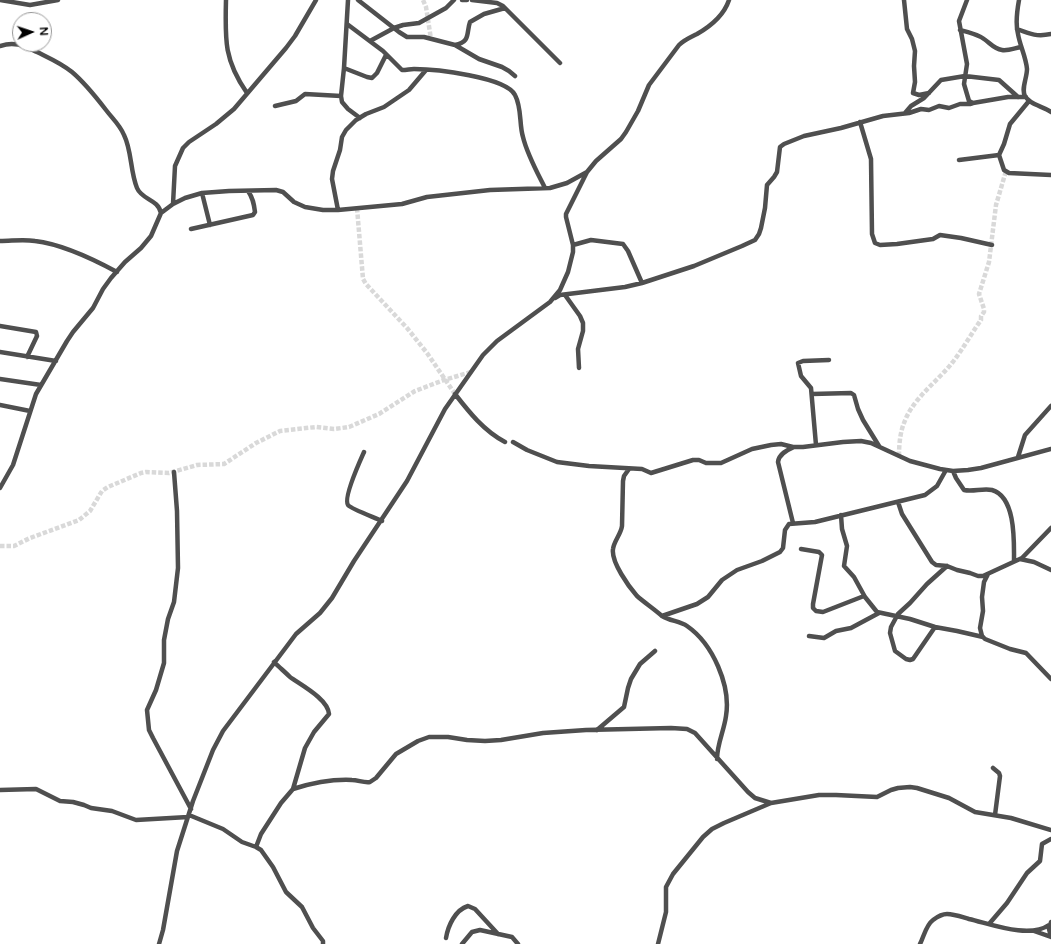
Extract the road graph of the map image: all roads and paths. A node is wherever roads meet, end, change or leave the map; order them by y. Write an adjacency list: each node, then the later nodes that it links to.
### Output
1 (0, 0): 2 (street)
2 (58, 0)
3 (226, 0): 31 (street)
4 (316, 0): 31 (street)
5 (348, 0): 16 (street)
6 (358, 0): 17 (street)
7 (454, 0): 17 (street)
8 (462, 0): 9 (street)
9 (467, 0)
10 (472, 0): 15 (street)
11 (729, 0): 44 (street)
12 (904, 0): 32 (street)
13 (967, 0): 19 (street)
14 (1019, 0): 18 (street)
15 (506, 8): 22 (street); 26 (street)
16 (347, 24): 21 (street); 27 (street)
17 (394, 28): 21 (street); 22 (street)
18 (1017, 29): 20 (street); 24 (street)
19 (960, 30): 24 (street); 30 (street)
20 (1051, 34)
21 (370, 41): 25 (street)
22 (455, 45): 29 (street)
23 (0, 46): 51 (street)
24 (1021, 47): 35 (street)
25 (386, 55): 27 (street); 28 (street)
26 (560, 64)
27 (344, 68): 33 (street)
28 (426, 70): 40 (street); 46 (street)
29 (515, 76)
30 (965, 76): 32 (street); 34 (street); 36 (street)
31 (247, 93): 49 (street)
32 (929, 93): 39 (street)
33 (341, 96): 37 (street); 40 (street)
34 (1018, 97): 35 (street); 36 (street)
35 (1027, 99): 38 (street); 42 (street)
36 (973, 102): 39 (street)
37 (274, 106)
38 (1050, 110)
39 (905, 113): 41 (street)
40 (360, 118): 50 (street)
41 (860, 122): 56 (street); 58 (street)
42 (999, 156): 43 (street); 45 (street)
43 (960, 160)
44 (587, 172): 46 (street); 55 (street)
45 (1051, 175)
46 (544, 188): 50 (street)
47 (248, 191): 48 (street); 50 (street); 52 (street)
48 (202, 194): 49 (street); 52 (street)
49 (173, 204): 51 (street)
50 (338, 210)
51 (162, 212): 57 (street)
52 (210, 225): 53 (street)
53 (190, 229)
54 (0, 241): 57 (street)
55 (573, 245): 58 (street); 60 (street)
56 (992, 245)
57 (117, 272): 65 (street)
58 (642, 283): 59 (street)
59 (565, 295): 60 (street); 66 (street)
60 (553, 299): 69 (street)
61 (0, 326): 63 (street)
62 (0, 352): 63 (street)
63 (27, 357): 65 (street)
64 (828, 360): 70 (street)
65 (56, 361): 68 (street)
66 (579, 368)
67 (0, 379): 68 (street)
68 (42, 385): 73 (street)
69 (455, 394): 74 (street); 89 (street)
70 (812, 394): 76 (street); 78 (street)
71 (0, 405): 73 (street)
72 (1051, 406): 81 (street)
73 (30, 411): 86 (street)
74 (505, 442)
75 (513, 442): 82 (street)
76 (816, 445): 77 (street); 78 (street)
77 (794, 447): 82 (street); 90 (street)
78 (880, 448): 83 (street)
79 (1051, 449): 81 (street)
80 (364, 452): 89 (street)
81 (1018, 457): 84 (street)
82 (629, 469): 100 (street)
83 (946, 470): 84 (street); 87 (street)
84 (952, 471): 94 (street)
85 (174, 472): 114 (street)
86 (0, 488)
87 (898, 502): 88 (street); 95 (street)
88 (841, 515): 90 (street); 98 (street)
89 (382, 521): 106 (street)
90 (793, 523): 100 (street)
91 (1051, 528): 93 (street)
92 (801, 549): 98 (street)
93 (1020, 559): 94 (street); 96 (street)
94 (1014, 561): 97 (street)
95 (947, 566): 97 (street); 101 (street)
96 (1051, 570)
97 (988, 574): 104 (street)
98 (864, 596): 99 (street)
99 (879, 613): 101 (street); 103 (street)
100 (662, 616): 109 (street)
101 (896, 616): 102 (street); 102 (street)
102 (935, 627): 104 (street)
103 (809, 636)
104 (983, 637): 107 (street)
105 (655, 650): 108 (street)
106 (274, 662): 111 (street); 114 (street)
107 (1051, 679)
108 (598, 730): 109 (street); 111 (street)
109 (717, 759): 113 (street)
110 (993, 768): 115 (street)
111 (293, 789): 119 (street)
112 (0, 790): 116 (street)
113 (771, 803): 115 (street); 130 (street)
114 (191, 809): 116 (street)
115 (995, 815): 117 (street)
116 (188, 816): 119 (street); 126 (street)
117 (1051, 830)
118 (1051, 839): 120 (street)
119 (256, 847): 127 (street)
120 (989, 924): 122 (street); 131 (street)
121 (1050, 924): 122 (street); 124 (street)
122 (1033, 931): 124 (street)
123 (498, 934): 125 (street); 128 (street); 129 (street)
124 (1051, 937)
125 (446, 938)
126 (159, 944)
127 (324, 944)
128 (462, 944)
129 (518, 944)
130 (658, 944)
131 (920, 944)

